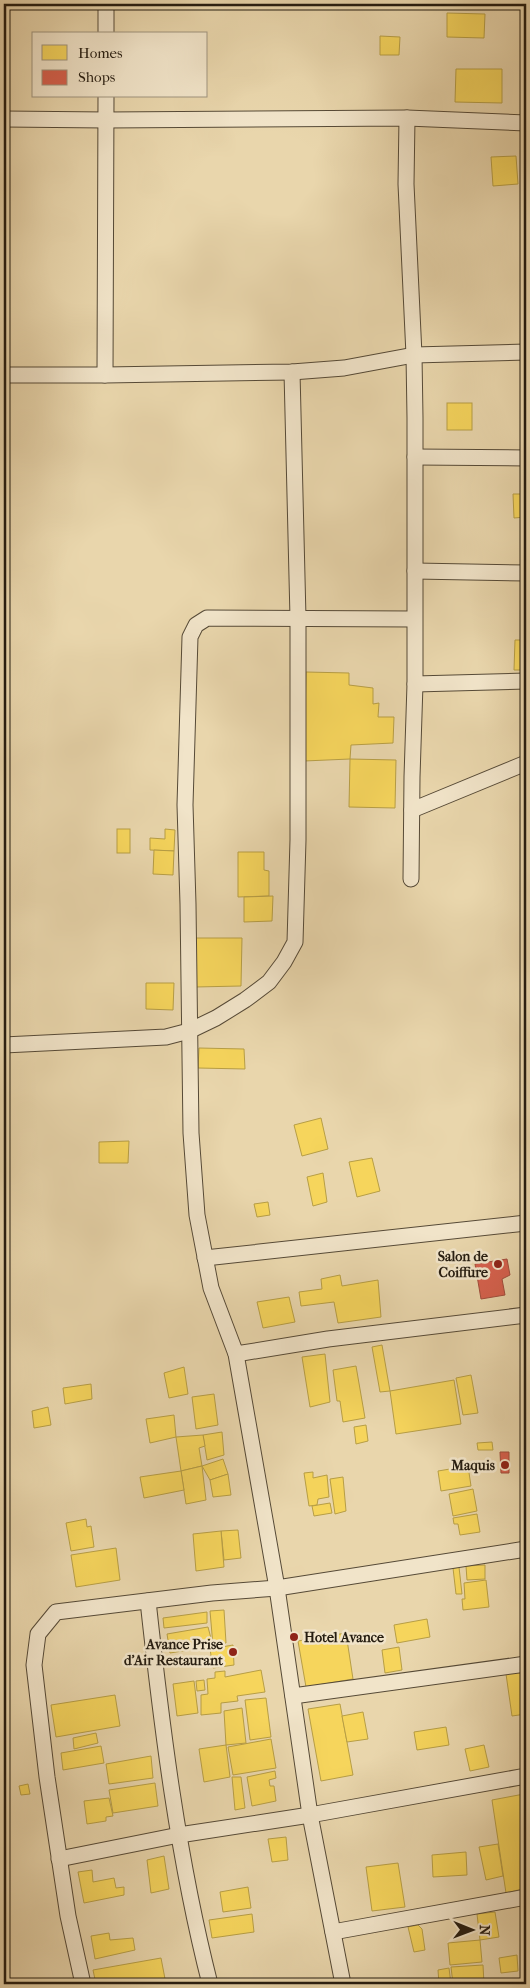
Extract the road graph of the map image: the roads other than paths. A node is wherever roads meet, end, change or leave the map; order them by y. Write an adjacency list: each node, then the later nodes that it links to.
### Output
1 (106, 4): 2 (street)
2 (106, 32)
3 (106, 98): 6 (street)
4 (407, 118): 6 (street); 7 (street); 9 (street)
5 (4, 119): 6 (street)
6 (106, 120): 12 (street)
7 (526, 123)
8 (526, 352): 9 (street)
9 (414, 355): 10 (street); 13 (street)
10 (292, 372): 12 (street); 17 (street)
11 (4, 375): 12 (street)
12 (105, 375)
13 (415, 457): 14 (street); 15 (street)
14 (526, 458)
15 (415, 571): 16 (street); 18 (street)
16 (526, 573)
17 (298, 618): 18 (street); 24 (street); 24 (street)
18 (414, 619): 20 (street)
19 (526, 681): 20 (street)
20 (415, 684): 22 (street)
21 (526, 763): 22 (street)
22 (412, 810): 23 (street)
23 (411, 879)
24 (189, 1031): 25 (street); 27 (street)
25 (4, 1045)
26 (526, 1223): 27 (street)
27 (205, 1258): 29 (street)
28 (526, 1315): 29 (street)
29 (236, 1354): 31 (street)
30 (526, 1549): 31 (street)
31 (277, 1588): 32 (street); 34 (street)
32 (148, 1601): 37 (street); 38 (street)
33 (526, 1664): 34 (street)
34 (293, 1696): 36 (street)
35 (526, 1776): 36 (street)
36 (310, 1815): 37 (street); 40 (street)
37 (179, 1835): 38 (street); 42 (street)
38 (59, 1858): 41 (street)
39 (526, 1897): 40 (street)
40 (333, 1932): 43 (street)
41 (83, 1984)
42 (210, 1984)
43 (343, 1984)

